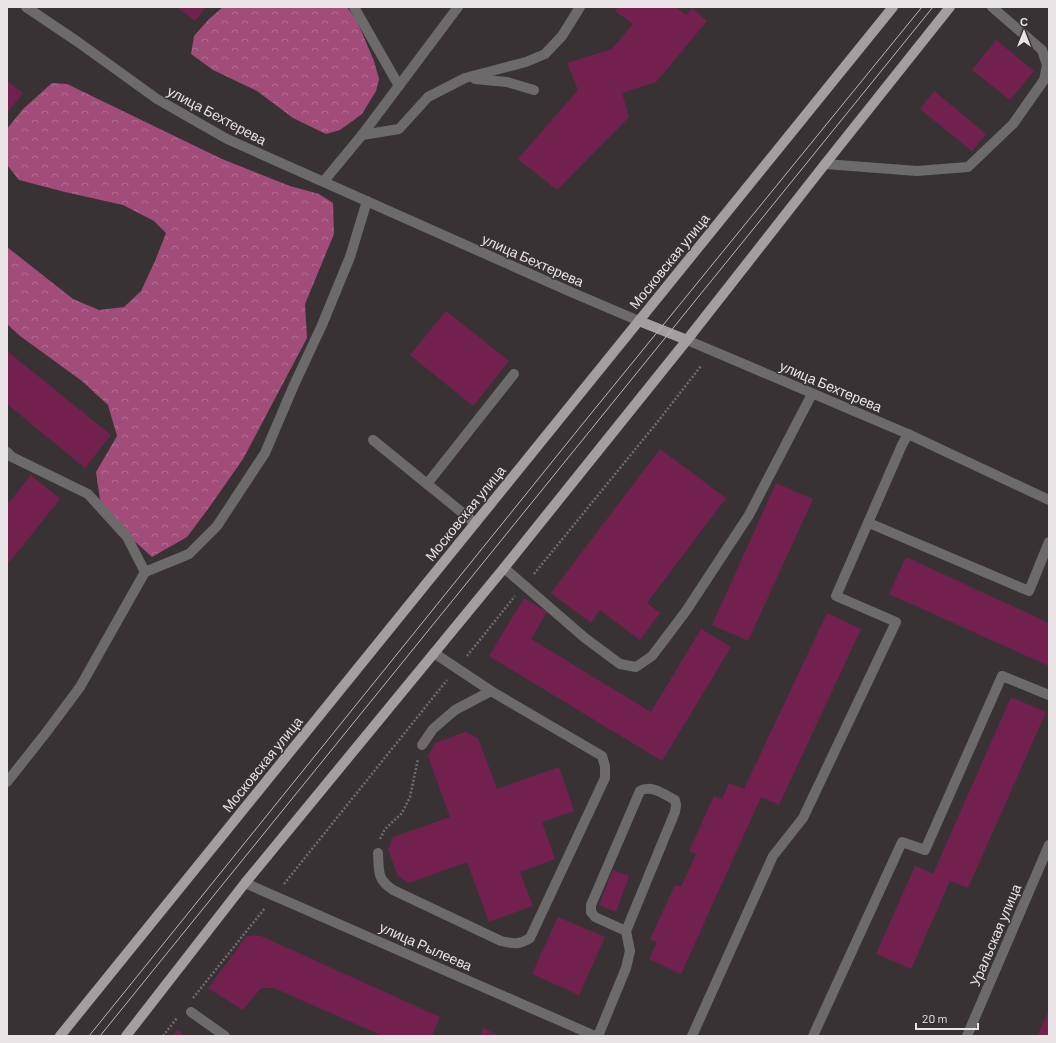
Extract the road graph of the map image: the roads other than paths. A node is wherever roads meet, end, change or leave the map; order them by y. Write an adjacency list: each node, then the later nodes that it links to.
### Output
1 (26, 7): 13 (street, улица Бехтерева)
2 (354, 7): 9 (street)
3 (458, 7): 9 (street)
4 (580, 7): 8 (street)
5 (893, 7): 15 (main road, Московская улица)
6 (950, 7): 12 (main road)
7 (992, 7): 12 (street)
8 (465, 78): 10 (street); 11 (street)
9 (399, 86): 11 (street)
10 (534, 90)
11 (362, 135): 13 (street)
12 (825, 164): 16 (main road)
13 (324, 181): 14 (street, улица Бехтерева)
14 (367, 201): 15 (street, улица Бехтерева); 28 (street)
15 (639, 321): 16 (main road, улица Бехтерева); 24 (main road, Московская улица)
16 (687, 340): 18 (street, улица Бехтерева); 27 (main road)
17 (514, 374): 22 (street)
18 (812, 394): 19 (street, улица Бехтерева); 27 (street)
19 (908, 434): 23 (street, улица Бехтерева); 25 (street)
20 (373, 440): 22 (street)
21 (9, 457): 28 (street)
22 (427, 484): 24 (street)
23 (1049, 500)
24 (475, 523): 39 (main road, Московская улица)
25 (869, 523): 26 (street); 43 (street)
26 (1049, 542)
27 (504, 568): 29 (main road)
28 (145, 572): 33 (street)
29 (434, 653): 30 (street); 36 (main road)
30 (491, 691): 32 (street); 35 (street)
31 (1049, 695): 44 (street)
32 (422, 746)
33 (7, 782)
34 (1049, 845): 45 (street, Уральская улица)
35 (378, 854)
36 (245, 883): 40 (main road); 42 (street, улица Рылеева)
37 (626, 931): 37 (street); 42 (street)
38 (191, 1012): 41 (street)
39 (60, 1036)
40 (126, 1036)
41 (225, 1036)
42 (596, 1036)
43 (692, 1036)
44 (813, 1036)
45 (967, 1036)

